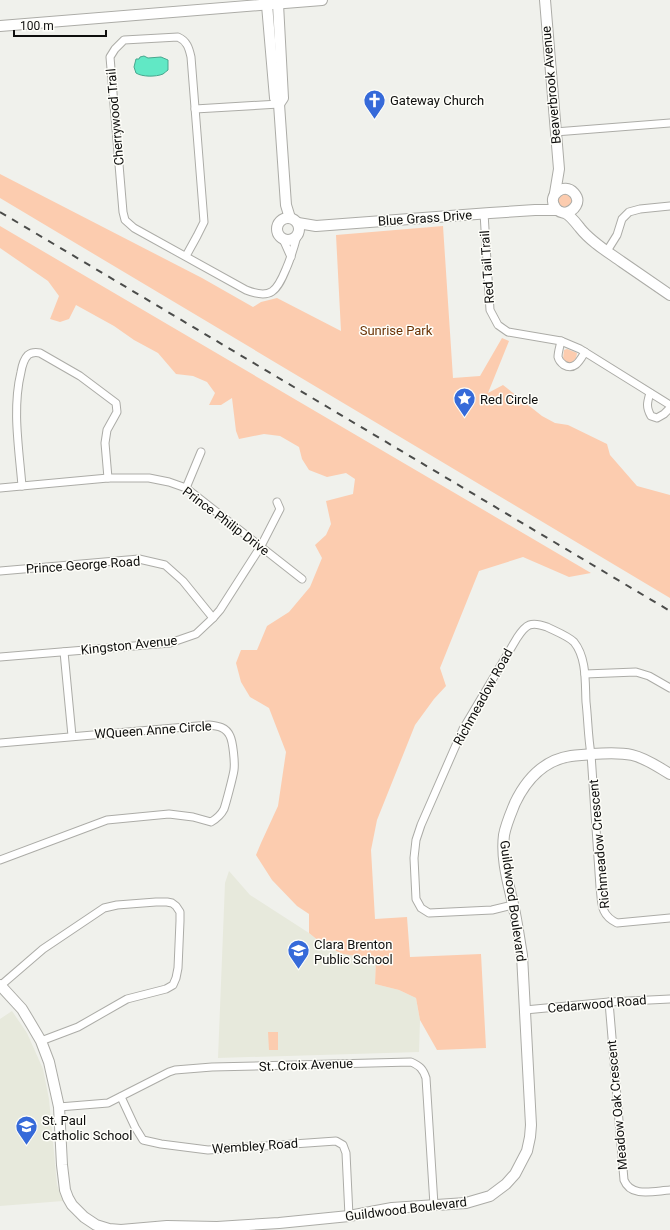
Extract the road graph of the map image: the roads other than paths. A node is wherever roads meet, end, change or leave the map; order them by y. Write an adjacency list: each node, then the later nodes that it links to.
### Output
1 (322, 0): 3 (street)
2 (545, 0): 9 (street, Beaverbrook Avenue)
3 (278, 4): 4 (street); 6 (street, Cherrywood Trail)
4 (267, 5): 5 (street); 6 (street, Cherrywood Trail)
5 (0, 26)
6 (279, 104): 7 (street); 19 (street, Cherrywood Trail)
7 (195, 109): 22 (street, Cherrywood Trail); 22 (street, Cherrywood Trail)
8 (670, 123): 9 (street)
9 (555, 132): 10 (street, Beaverbrook Avenue)
10 (559, 169): 11 (street, Beaverbrook Avenue); 12 (street, Beaverbrook Avenue)
11 (568, 189): 12 (street); 14 (street)
12 (554, 196): 15 (street); 16 (street)
13 (670, 206): 21 (street)
14 (575, 208): 16 (street); 18 (street)
15 (535, 210): 16 (street, Blue Grass Drive); 17 (street, Blue Grass Drive)
16 (561, 212): 18 (street)
17 (484, 213): 19 (street, Blue Grass Drive); 25 (street, Red Tail Trail)
18 (576, 224): 21 (street)
19 (293, 226): 20 (street); 20 (street); 23 (street, Cherrywood Trail)
20 (283, 239): 23 (street)
21 (606, 252): 24 (street)
22 (186, 256): 23 (street, Cherrywood Trail)
23 (291, 257)
24 (670, 295)
25 (561, 341): 26 (street, Red Tail Trail); 26 (street)
26 (585, 352): 27 (street, Red Tail Trail)
27 (650, 393): 28 (street, Red Tail Trail); 28 (street, Red Tail Trail)
28 (670, 407)
29 (201, 452): 33 (street)
30 (108, 478): 31 (street, Prince Philip Drive); 31 (street); 33 (street, Prince Philip Drive)
31 (22, 486): 32 (street, Prince Philip Drive)
32 (0, 488)
33 (186, 488): 35 (street, Prince Philip Drive)
34 (277, 502): 35 (street, Kingston Avenue)
35 (261, 546): 37 (street, Prince Philip Drive); 38 (street, Kingston Avenue)
36 (0, 571): 38 (street, Prince George Road)
37 (302, 579)
38 (213, 618): 39 (street, Kingston Avenue)
39 (64, 652): 40 (street, Kingston Avenue); 43 (street)
40 (0, 657)
41 (585, 674): 42 (street); 45 (street, Richmeadow Road); 48 (street, Richmeadow Road)
42 (670, 688)
43 (72, 736): 44 (street, WQueen Anne Circle); 47 (street, WQueen Anne Circle)
44 (0, 742)
45 (591, 754): 46 (street, Guildwood Boulevard); 48 (street, Guildwood Boulevard); 49 (street, Richmeadow Crescent)
46 (670, 774)
47 (0, 860)
48 (513, 905): 53 (street, Guildwood Boulevard)
49 (670, 918)
50 (0, 985): 54 (street, Guildwood Boulevard); 54 (street)
51 (670, 999): 52 (street, Cedarwood Road)
52 (609, 1002): 53 (street, Cedarwood Road); 57 (street, Meadow Oak Crescent)
53 (524, 1010): 58 (street, Guildwood Boulevard)
54 (41, 1041): 56 (street, Guildwood Boulevard)
55 (121, 1097): 56 (street, St. Croix Avenue); 58 (street, St. Croix Avenue); 59 (street, Wembley Road)
56 (59, 1107): 60 (street, Guildwood Boulevard)
57 (670, 1190)
58 (434, 1205): 59 (street, Guildwood Boulevard)
59 (349, 1216): 61 (street, Guildwood Boulevard)
60 (268, 1227): 61 (street, Guildwood Boulevard)
61 (279, 1227)

